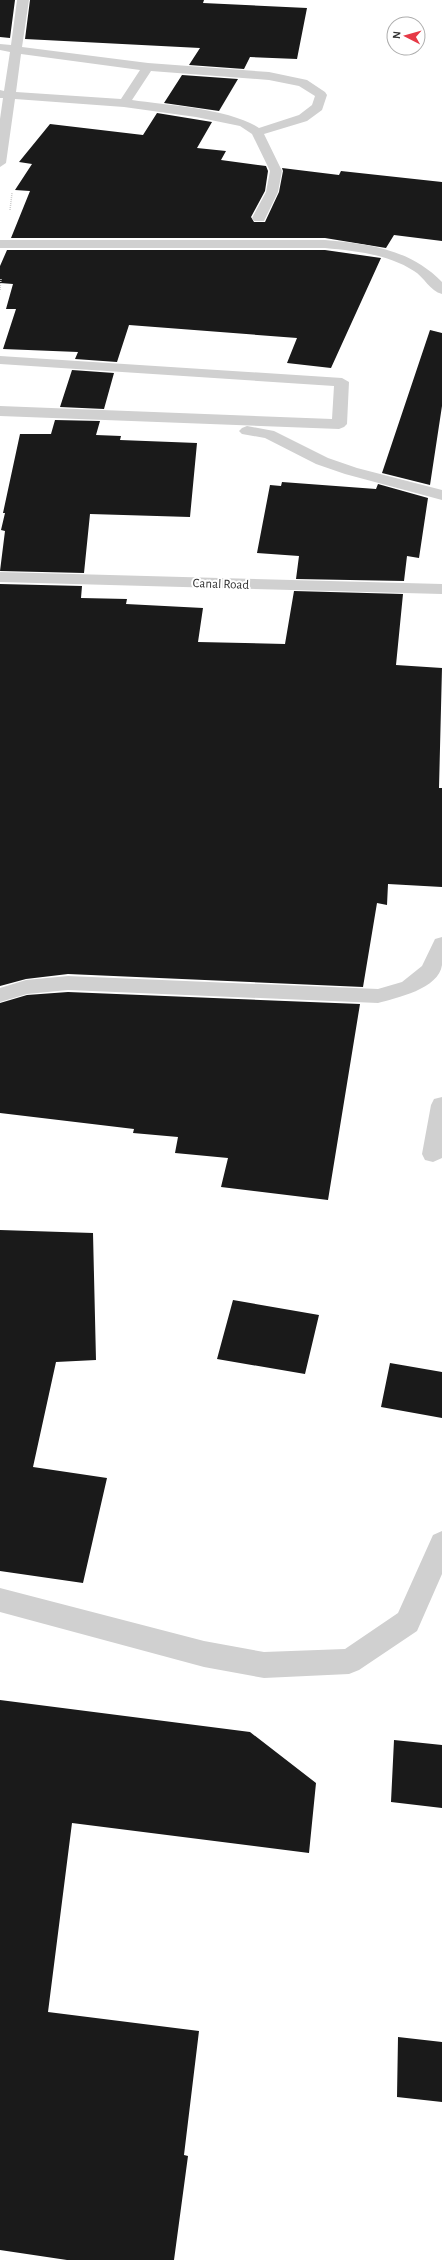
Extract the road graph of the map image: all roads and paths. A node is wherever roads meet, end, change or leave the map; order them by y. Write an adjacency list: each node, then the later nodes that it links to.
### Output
1 (24, 0): 3 (street)
2 (0, 47): 3 (street)
3 (17, 50): 4 (street); 5 (street)
4 (148, 67): 6 (street); 7 (street)
5 (5, 95): 6 (street); 8 (street)
6 (124, 103): 7 (street)
7 (257, 132): 9 (street)
8 (0, 163)
9 (259, 218)
10 (0, 244): 11 (street)
11 (442, 290)
12 (0, 360): 13 (street)
13 (0, 411)
14 (0, 420): 15 (street)
15 (442, 494)
16 (0, 577): 17 (street, Canal Road)
17 (442, 589)
18 (442, 944): 19 (street)
19 (436, 976): 20 (street)
20 (0, 995)
21 (442, 1105): 22 (street)
22 (433, 1154)
23 (442, 1544): 24 (street)
24 (0, 1600)

